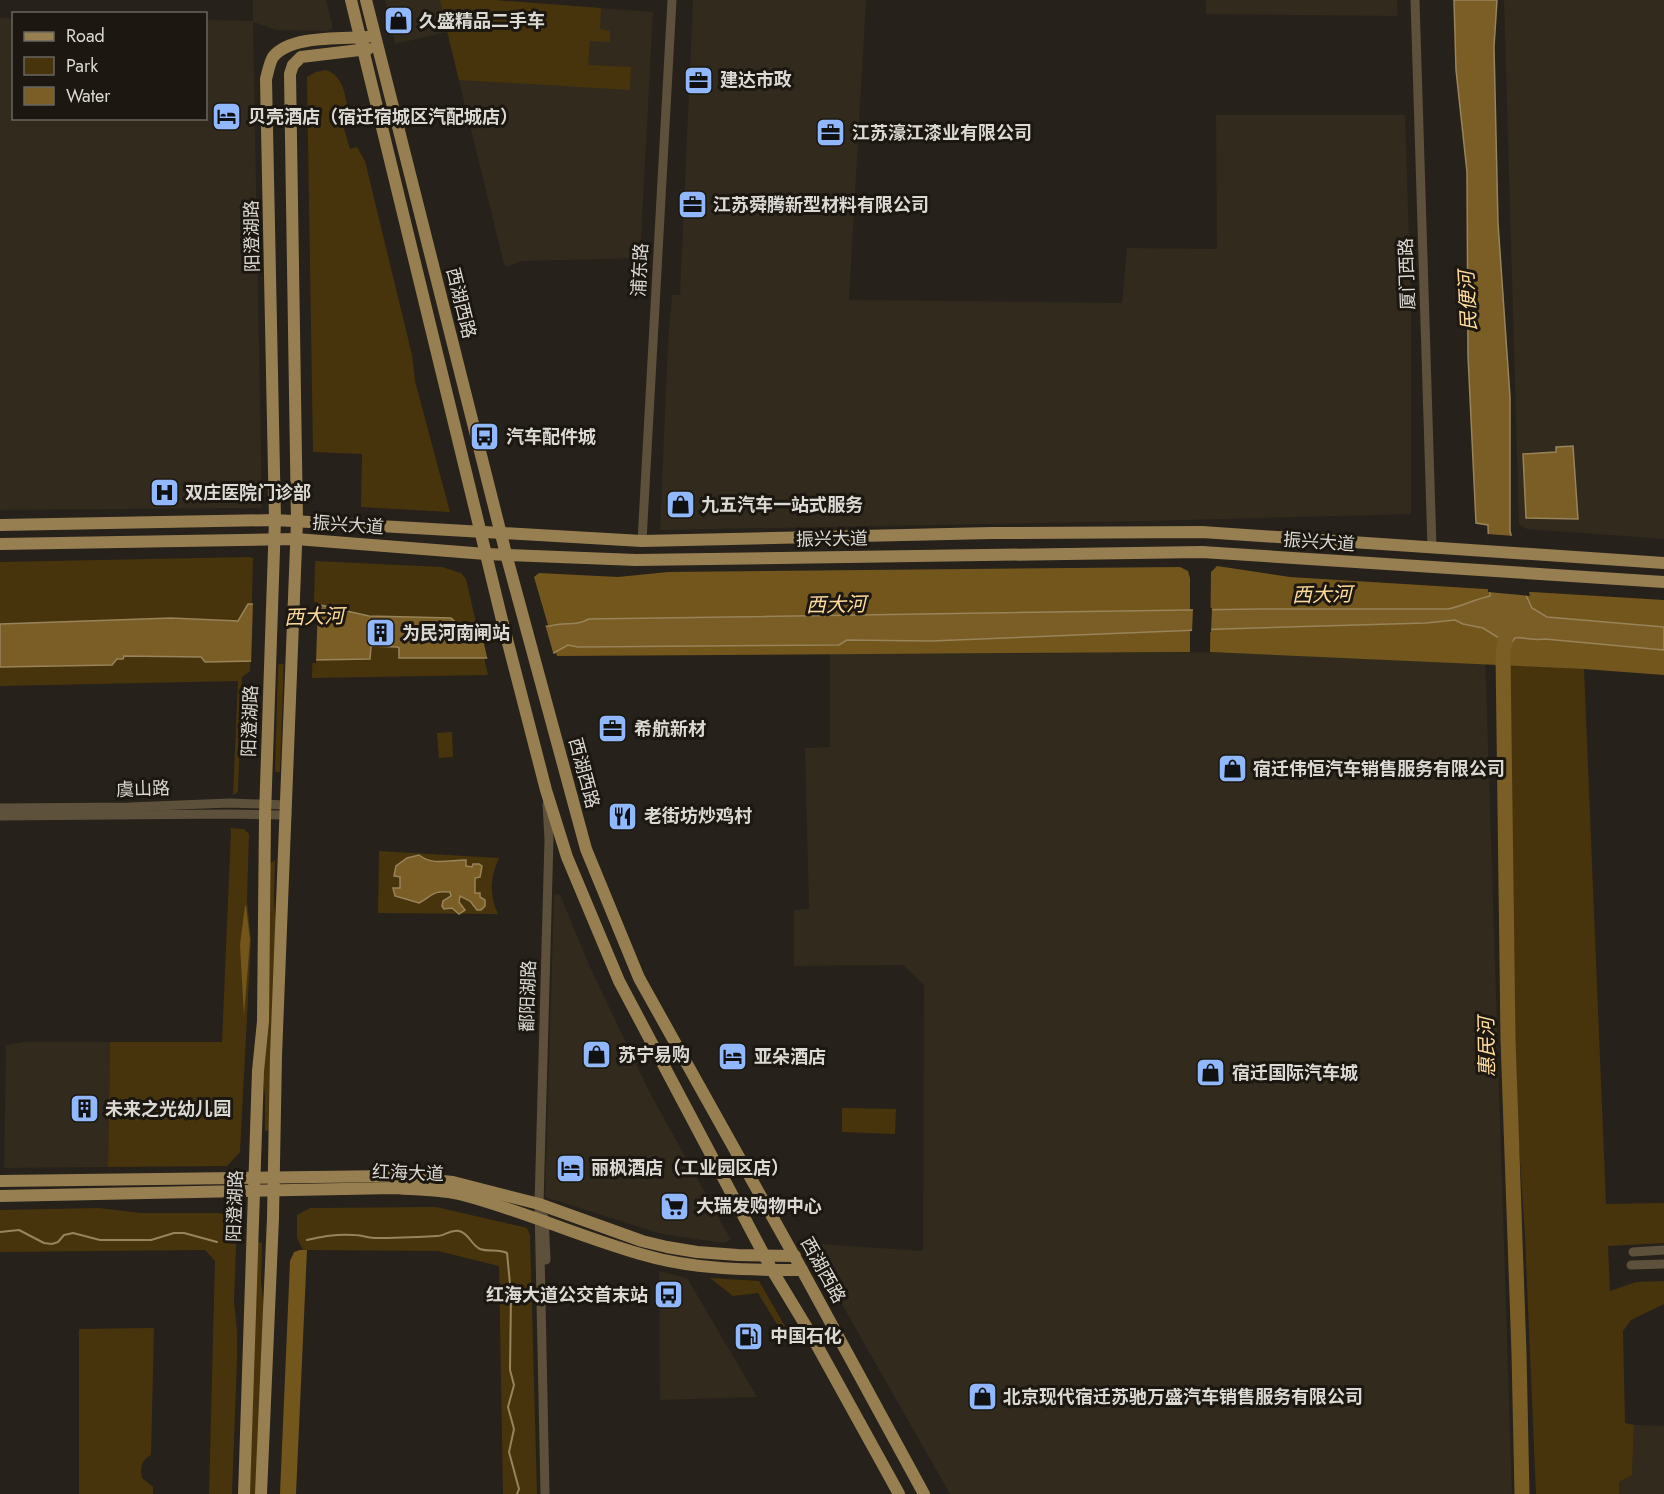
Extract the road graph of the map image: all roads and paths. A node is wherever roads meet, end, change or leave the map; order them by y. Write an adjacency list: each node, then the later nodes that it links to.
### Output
1 (351, 0): 6 (main road, 西湖西路)
2 (366, 0): 5 (main road, 西湖西路)
3 (672, 0): 14 (street, 浦东路)
4 (1415, 0): 16 (street, 厦门西路)
5 (377, 42): 6 (main road, 阳澄湖路); 11 (main road, 西湖西路)
6 (361, 44): 7 (main road, 阳澄湖路); 8 (main road, 阳澄湖路); 10 (main road, 西湖西路)
7 (275, 520): 8 (main road, 振兴大道); 9 (main road, 振兴大道); 12 (main road, 阳澄湖路)
8 (297, 521): 10 (main road, 振兴大道); 13 (main road, 阳澄湖路)
9 (0, 525)
10 (482, 533): 11 (main road, 振兴大道); 17 (main road, 西湖西路)
11 (501, 533): 14 (main road, 振兴大道); 18 (main road, 西湖西路)
12 (275, 539): 13 (main road, 振兴大道); 15 (main road, 振兴大道); 23 (main road, 阳澄湖路)
13 (296, 539): 17 (main road, 振兴大道); 24 (main road, 阳澄湖路)
14 (642, 541): 16 (main road, 振兴大道)
15 (0, 544)
16 (1432, 547): 19 (main road, 振兴大道)
17 (486, 554): 18 (main road, 振兴大道); 21 (main road, 西湖西路)
18 (506, 554): 20 (main road, 振兴大道); 37 (main road, 西湖西路)
19 (1664, 563)
20 (1664, 582)
21 (546, 790): 32 (street, 鄱阳湖路); 36 (main road, 西湖西路)
22 (0, 808): 23 (street, 虞山路)
23 (265, 809): 24 (street, 虞山路); 25 (street, 虞山路); 26 (main road, 阳澄湖路)
24 (287, 810): 27 (main road, 阳澄湖路)
25 (0, 816)
26 (255, 1177): 27 (main road, 红海大道); 28 (main road, 红海大道); 29 (main road, 阳澄湖路)
27 (274, 1177): 30 (main road, 阳澄湖路); 32 (main road, 红海大道)
28 (0, 1181)
29 (254, 1191): 30 (main road, 红海大道); 31 (main road, 红海大道); 42 (main road, 阳澄湖路)
30 (274, 1191): 33 (main road, 红海大道); 43 (main road, 阳澄湖路)
31 (0, 1196)
32 (539, 1204): 33 (street, 鄱阳湖路); 36 (main road, 红海大道)
33 (542, 1219): 40 (main road, 红海大道); 44 (street, 鄱阳湖路); 45 (street, 鄱阳湖路)
34 (1664, 1250): 35 (street)
35 (1633, 1252)
36 (765, 1256): 37 (main road, 红海大道); 40 (main road, 西湖西路)
37 (795, 1256): 41 (main road, 西湖西路)
38 (1664, 1264): 39 (street)
39 (1631, 1265)
40 (772, 1270): 41 (main road, 红海大道); 46 (main road, 西湖西路)
41 (802, 1270): 47 (main road, 西湖西路)
42 (244, 1494)
43 (261, 1494)
44 (545, 1494)
45 (551, 1494)
46 (899, 1494)
47 (924, 1494)

